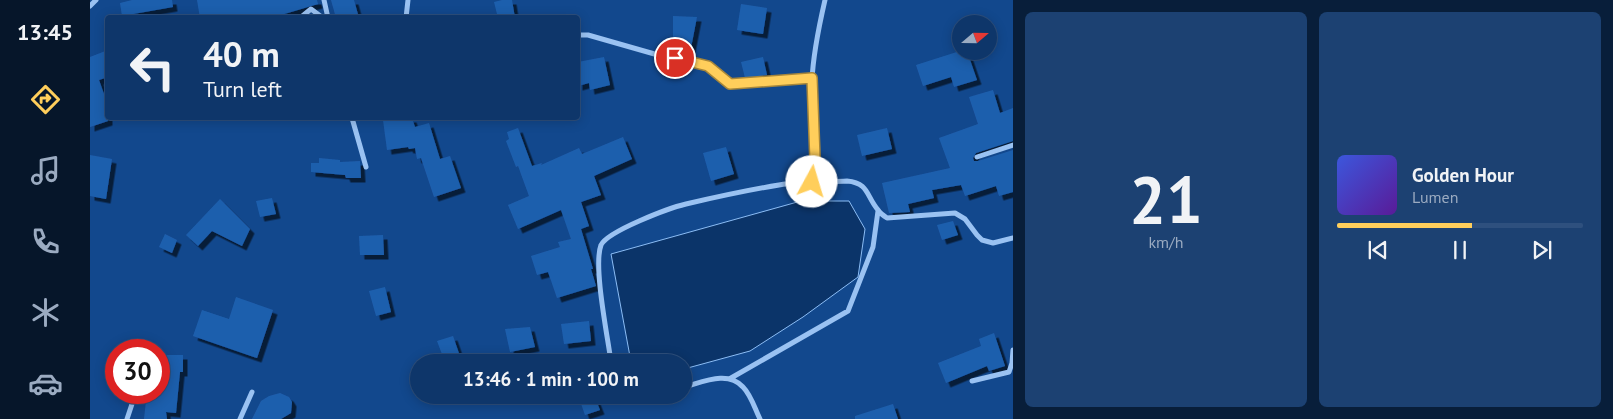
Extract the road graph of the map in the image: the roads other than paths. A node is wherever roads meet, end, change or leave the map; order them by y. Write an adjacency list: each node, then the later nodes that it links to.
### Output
1 (96, 0): 5 (street)
2 (324, 0): 8 (street)
3 (408, 0): 9 (street)
4 (825, 0): 11 (street)
5 (90, 6)
6 (304, 15): 7 (street)
7 (318, 15)
8 (327, 15)
9 (406, 15)
10 (580, 35): 11 (street)
11 (812, 78): 16 (street)
12 (353, 120): 15 (street)
13 (1013, 145): 14 (street)
14 (977, 158)
15 (366, 167)
16 (812, 182): 17 (street); 20 (street)
17 (878, 211): 18 (street); 21 (street)
18 (1013, 238)
19 (1013, 350): 22 (street)
20 (611, 354)
21 (731, 378): 23 (street); 28 (street)
22 (972, 381)
23 (692, 385)
24 (252, 392): 27 (street)
25 (132, 404): 26 (street)
26 (127, 419)
27 (240, 419)
28 (760, 419)

